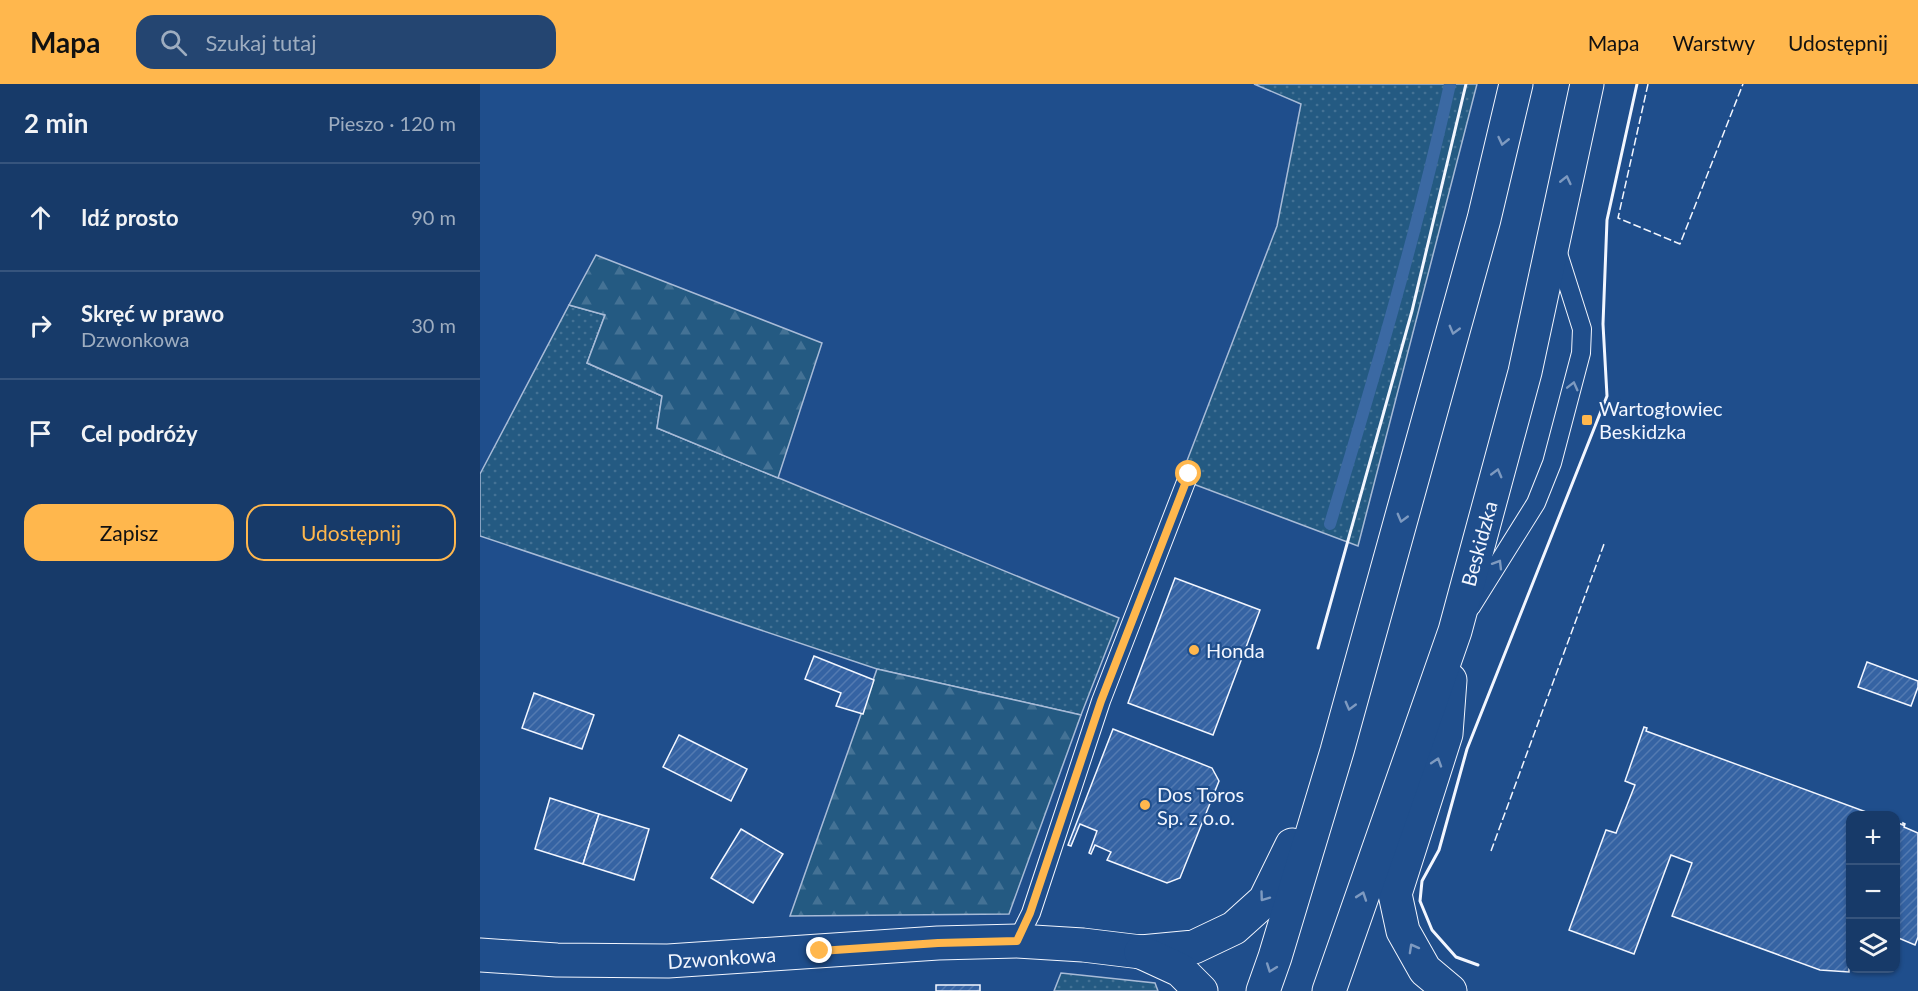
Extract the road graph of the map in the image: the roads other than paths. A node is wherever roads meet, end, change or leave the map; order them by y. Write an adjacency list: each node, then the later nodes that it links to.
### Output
1 (1516, 84): 6 (main road, one-way to 6)
2 (1587, 84): 3 (main road, Beskidzka, one-way to 2)
3 (1553, 237): 5 (main road, Beskidzka, one-way to 3); 5 (lane, one-way to 3)
4 (1189, 474): 7 (lane)
5 (1455, 631): 12 (main road, Beskidzka, one-way to 5); 13 (main road, one-way to 5)
6 (1337, 751): 8 (main road, one-way to 8); 11 (main road, one-way to 11)
7 (1017, 941): 8 (main road, Dzwonkowa); 9 (main road, Dzwonkowa)
8 (1141, 952): 10 (main road)
9 (480, 955)
10 (1201, 991)
11 (1263, 991)
12 (1329, 991)
13 (1450, 991)

